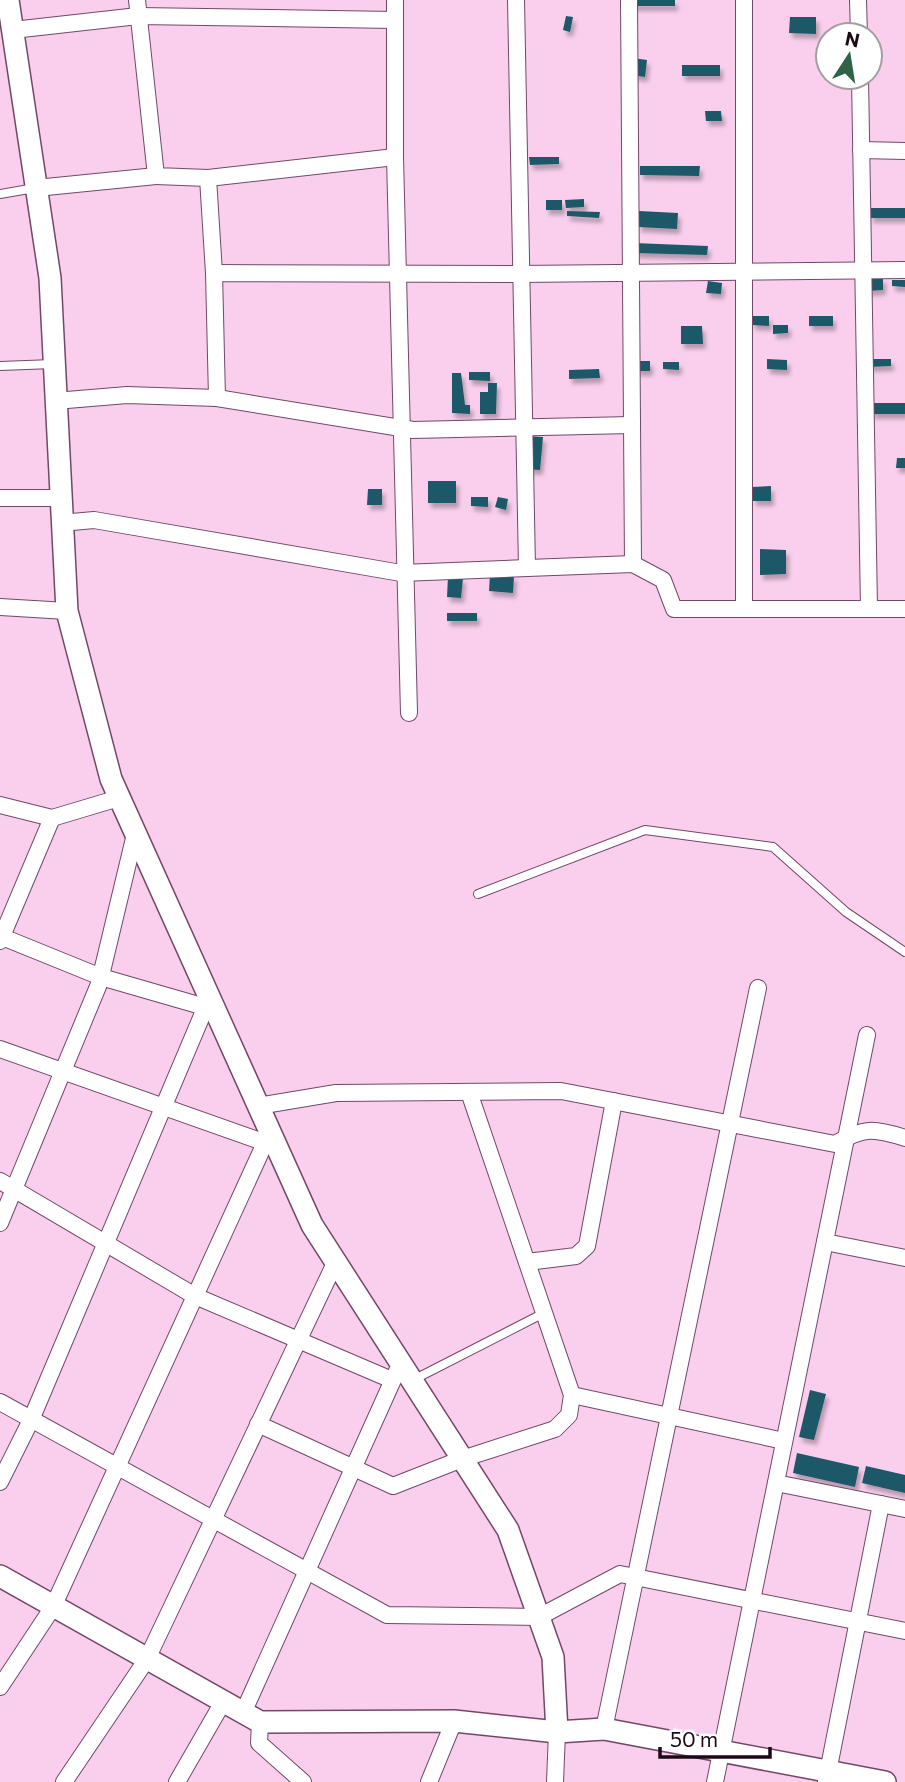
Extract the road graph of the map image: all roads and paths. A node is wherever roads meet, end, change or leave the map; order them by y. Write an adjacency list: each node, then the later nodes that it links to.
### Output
1 (8, 0): 10 (street)
2 (395, 0): 8 (street)
3 (516, 0): 25 (street)
4 (629, 0): 23 (street)
5 (744, 0): 21 (street)
6 (858, 0): 9 (street)
7 (137, 8): 8 (street); 10 (street); 15 (street)
8 (395, 20): 14 (street)
9 (859, 21)
10 (13, 30): 17 (street)
11 (859, 91): 12 (street)
12 (861, 150): 13 (street); 19 (street)
13 (905, 150)
14 (395, 157): 16 (street); 24 (street)
15 (156, 176): 16 (street); 17 (street)
16 (208, 178): 22 (street)
17 (36, 188): 18 (lane); 26 (street)
18 (0, 194)
19 (863, 270): 20 (street); 21 (street); 41 (street)
20 (905, 270)
21 (744, 271): 23 (street); 40 (street)
22 (214, 273): 24 (street); 28 (street)
23 (631, 273): 25 (street); 30 (street)
24 (398, 274): 25 (street); 32 (street)
25 (519, 274): 31 (street)
26 (54, 364): 27 (lane); 29 (street)
27 (0, 366)
28 (217, 398): 29 (street); 32 (street)
29 (55, 401): 34 (street)
30 (632, 425): 31 (street); 36 (street)
31 (524, 428): 32 (street); 37 (street)
32 (402, 429): 38 (street)
33 (0, 498): 34 (street)
34 (60, 498): 35 (street)
35 (61, 523): 38 (street); 43 (street)
36 (633, 564): 37 (street); 40 (street)
37 (527, 568): 38 (street)
38 (406, 573): 44 (street)
39 (0, 607): 43 (street)
40 (744, 609): 41 (street)
41 (869, 609): 42 (street)
42 (905, 609)
43 (67, 611): 45 (street)
44 (410, 713)
45 (119, 798): 47 (street); 48 (street)
46 (0, 805): 47 (street)
47 (52, 817): 50 (street)
48 (135, 834): 52 (street); 54 (street)
49 (478, 894): 51 (lane)
50 (1, 938): 52 (street)
51 (905, 952)
52 (101, 977): 54 (street); 57 (street)
53 (758, 988): 62 (street)
54 (207, 1003): 60 (street); 61 (street)
55 (867, 1035): 64 (street)
56 (0, 1049): 57 (street)
57 (64, 1071): 60 (street); 67 (street)
58 (469, 1092): 59 (street); 61 (street); 73 (street)
59 (614, 1101): 62 (street); 73 (street)
60 (163, 1106): 63 (street); 70 (street)
61 (258, 1106): 63 (street)
62 (730, 1124): 64 (street); 80 (street)
63 (267, 1137): 72 (street); 74 (street)
64 (846, 1137): 65 (street); 69 (street)
65 (905, 1138)
66 (0, 1181): 67 (street)
67 (15, 1190): 68 (street); 70 (street)
68 (0, 1223)
69 (825, 1242): 71 (street); 83 (street)
70 (106, 1244): 74 (street); 81 (street)
71 (905, 1258)
72 (335, 1261): 76 (street); 77 (street)
73 (527, 1262): 75 (street)
74 (195, 1296): 76 (street); 86 (street)
75 (544, 1313): 77 (lane); 78 (street)
76 (298, 1340): 77 (street); 82 (street)
77 (402, 1374): 84 (street); 85 (street)
78 (572, 1395): 80 (street); 84 (street)
79 (0, 1402): 81 (street)
80 (669, 1416): 83 (street); 94 (street)
81 (31, 1420): 86 (street); 87 (street)
82 (258, 1424): 85 (street); 91 (street)
83 (784, 1441): 88 (street)
84 (462, 1459): 85 (street); 97 (street)
85 (353, 1468): 92 (street)
86 (116, 1469): 91 (street); 96 (street)
87 (0, 1482)
88 (776, 1483): 89 (street); 95 (street)
89 (881, 1504): 90 (street); 98 (street)
90 (905, 1509)
91 (212, 1520): 92 (street); 100 (street)
92 (307, 1571): 97 (street); 103 (street)
93 (0, 1577): 96 (street)
94 (636, 1577): 95 (street); 97 (street); 105 (street)
95 (752, 1600): 98 (street); 107 (street)
96 (53, 1606): 100 (street); 101 (street)
97 (539, 1617): 106 (street)
98 (858, 1621): 99 (street); 108 (street)
99 (905, 1631)
100 (147, 1659): 102 (street); 109 (street)
101 (0, 1688)
102 (223, 1702): 103 (street); 110 (street)
103 (252, 1718): 104 (street); 111 (street)
104 (454, 1721): 106 (street); 112 (street)
105 (604, 1729): 106 (street); 107 (street)
106 (557, 1732): 113 (street)
107 (721, 1751): 108 (street); 114 (street)
108 (827, 1777): 115 (street)
109 (64, 1782)
110 (177, 1782)
111 (303, 1782)
112 (429, 1782)
113 (555, 1782)
114 (715, 1782)
115 (885, 1782)

